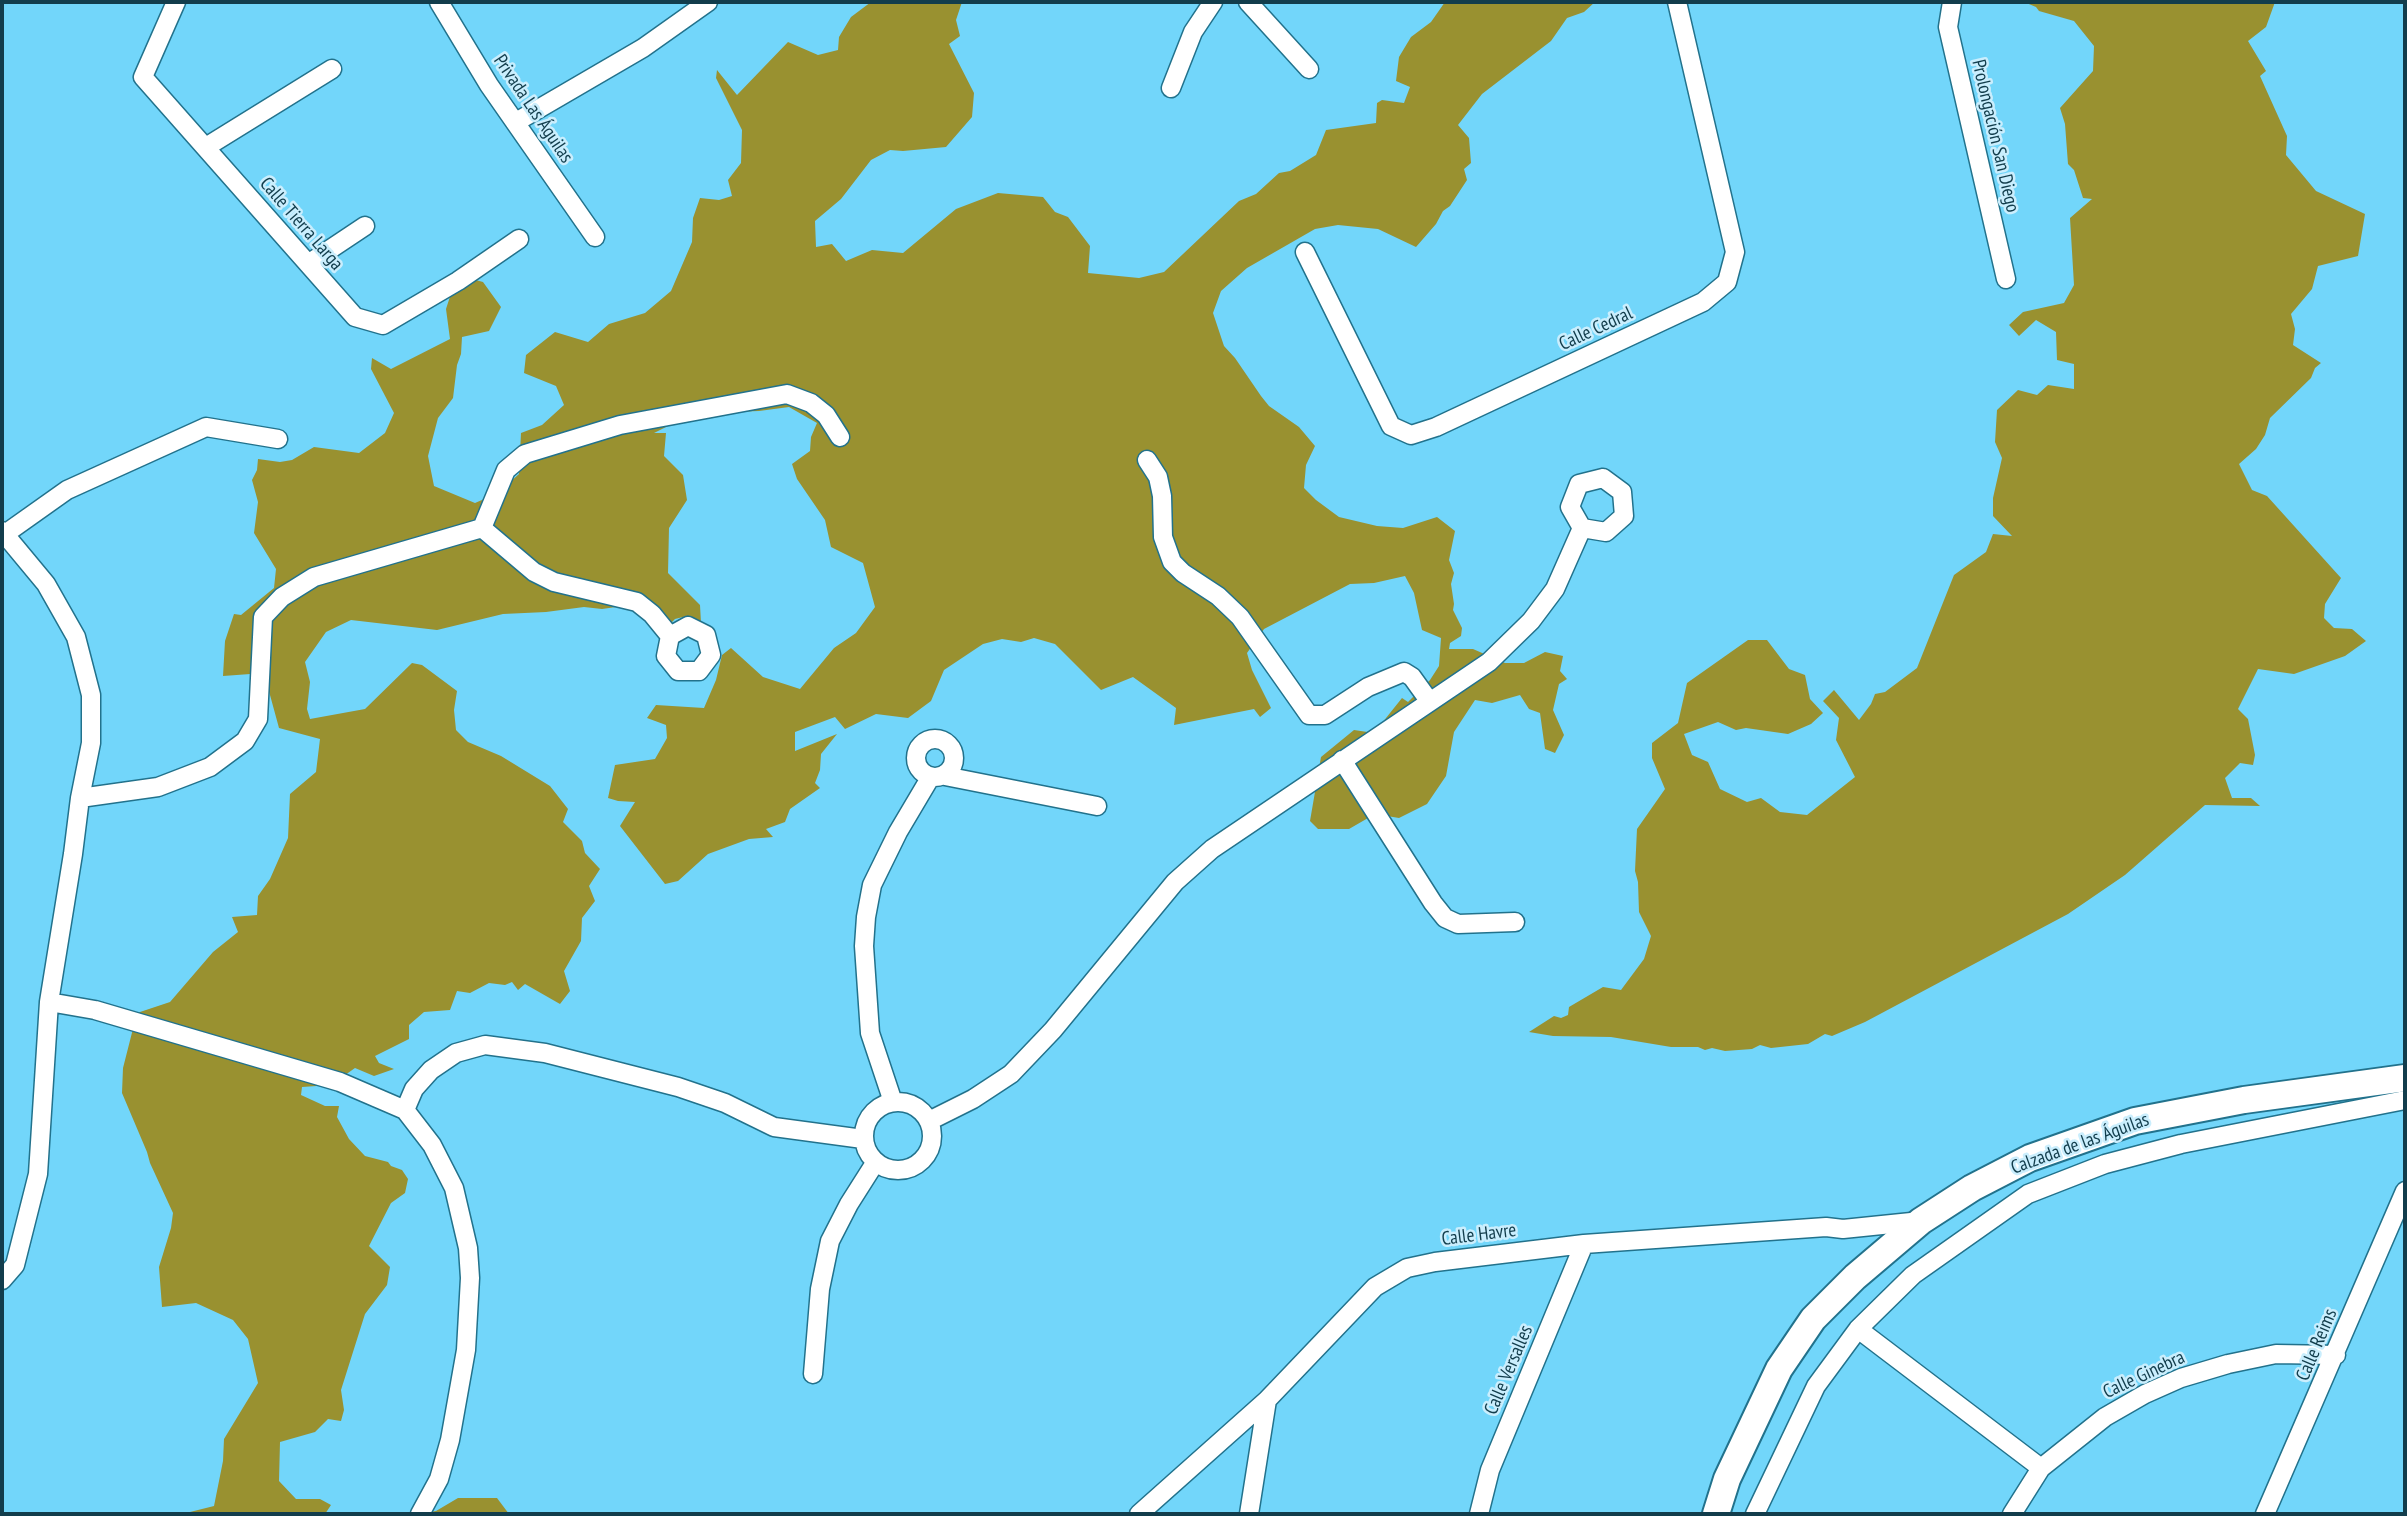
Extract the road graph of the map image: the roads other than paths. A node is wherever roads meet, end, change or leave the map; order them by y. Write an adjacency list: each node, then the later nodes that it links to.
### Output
1 (176, 2): 12 (street, Calle Tierra Larga)
2 (439, 2): 11 (street, Privada Las Águilas)
3 (708, 2): 11 (street)
4 (1213, 2): 10 (street)
5 (1248, 2): 9 (street)
6 (1677, 2): 16 (street, Calle Cedral)
7 (1952, 2): 18 (street, Prolongación San Diego)
8 (332, 69): 12 (street)
9 (1308, 69)
10 (1171, 88)
11 (516, 122): 14 (street, Privada Las Águilas)
12 (206, 147): 17 (street, Calle Tierra Larga)
13 (365, 226): 17 (street)
14 (594, 237)
15 (519, 239): 17 (street, Calle Tierra Larga)
16 (1305, 252)
17 (308, 264)
18 (2006, 279)
19 (840, 436): 22 (street)
20 (278, 439): 24 (street)
21 (1147, 460): 26 (street)
22 (482, 528): 25 (street); 28 (street)
23 (1582, 528): 26 (street)
24 (3, 532): 28 (street)
25 (670, 636)
26 (1430, 702): 27 (street)
27 (1342, 760): 30 (street); 36 (street)
28 (80, 798): 31 (street)
29 (1097, 806): 34 (street)
30 (1515, 922)
31 (48, 1002): 35 (street); 42 (street)
32 (2405, 1078): 40 (main road, Calzada de las Águilas)
33 (2405, 1100): 43 (street, Calzada de las Águilas)
34 (893, 1102): 36 (street); 37 (street)
35 (405, 1110): 37 (street); 48 (street)
36 (929, 1121): 38 (street)
37 (863, 1139): 38 (street)
38 (875, 1163): 45 (street)
39 (2405, 1191): 44 (street, Calle Reims)
40 (1921, 1220): 41 (street, Calle Havre); 52 (main road, Calzada de las Águilas)
41 (1584, 1244): 46 (street, Calle Havre); 51 (street, Calle Versalles)
42 (2, 1280)
43 (1858, 1329): 47 (street); 53 (street, Calzada de las Águilas)
44 (2336, 1355): 47 (street, Calle Ginebra); 55 (street, Calle Reims)
45 (813, 1374)
46 (1267, 1400): 49 (street, Calle Havre); 50 (street)
47 (2041, 1468): 54 (street, Calle Ginebra)
48 (420, 1514)
49 (1139, 1514)
50 (1249, 1514)
51 (1479, 1514)
52 (1716, 1514)
53 (1755, 1514)
54 (2012, 1514)
55 (2265, 1514)

